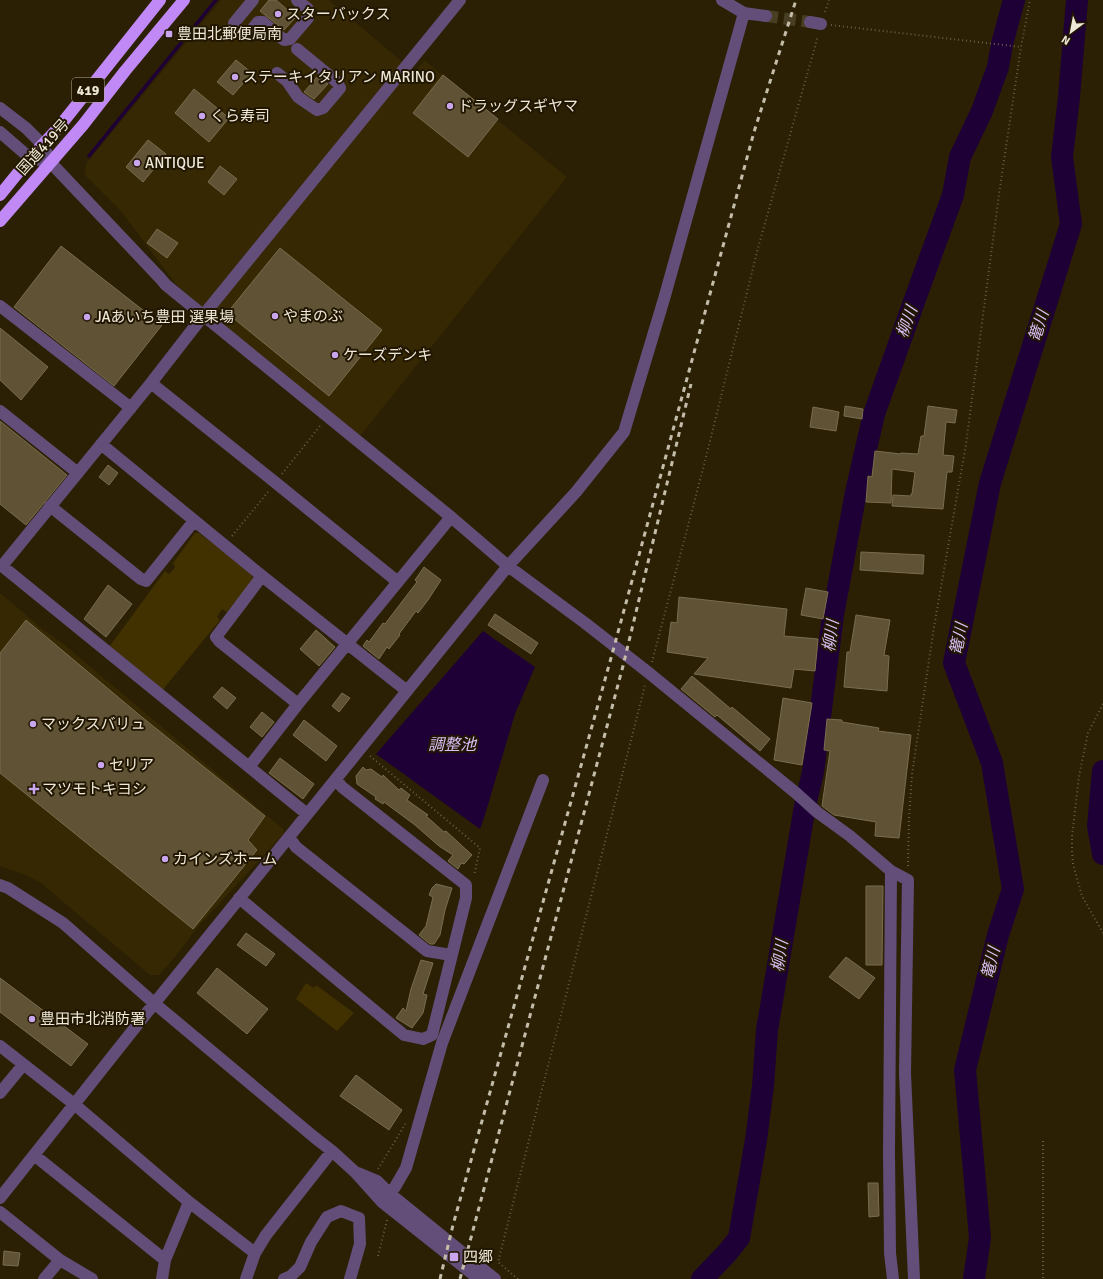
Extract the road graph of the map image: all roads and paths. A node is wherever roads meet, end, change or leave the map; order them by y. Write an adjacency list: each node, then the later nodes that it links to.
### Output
1 (160, 0): 19 (highway, 国道419号 / 419)
2 (184, 0): 21 (highway, 国道419号 / 419)
3 (253, 0): 12 (street)
4 (297, 0): 13 (street)
5 (460, 0): 25 (street)
6 (722, 0): 9 (street)
7 (829, 0): 11 (path)
8 (1030, 0): 14 (path)
9 (744, 13): 10 (street); 35 (street)
10 (766, 16)
11 (818, 20): 14 (path); 39 (path)
12 (234, 23)
13 (248, 34)
14 (1021, 47): 50 (path)
15 (297, 49): 16 (street)
16 (277, 74)
17 (0, 108): 19 (street)
18 (0, 132): 20 (street)
19 (43, 145): 20 (highway, 国道419号 / 419); 21 (street)
20 (30, 158): 21 (street); 22 (highway, 国道419号 / 419)
21 (50, 163): 23 (highway, 国道419号 / 419); 25 (street)
22 (0, 195)
23 (0, 221)
24 (0, 306): 27 (street)
25 (203, 315): 26 (street); 32 (street)
26 (151, 383): 27 (street); 37 (street)
27 (131, 408): 29 (street)
28 (0, 411): 30 (street)
29 (101, 444): 30 (street); 33 (street)
30 (78, 473): 31 (street)
31 (50, 506): 33 (street); 34 (street)
32 (451, 517): 35 (street); 37 (street)
33 (194, 521): 36 (street)
34 (1, 566): 44 (street)
35 (508, 566): 39 (street); 40 (street)
36 (262, 576): 38 (street); 41 (street)
37 (398, 582): 38 (street)
38 (348, 644): 40 (street); 41 (street)
39 (648, 673): 49 (street); 84 (path)
40 (407, 691): 45 (street)
41 (298, 704): 44 (street)
42 (1103, 704): 54 (path)
43 (368, 755): 52 (path)
44 (249, 767): 47 (street)
45 (336, 779): 47 (street); 52 (street)
46 (543, 780): 67 (street)
47 (307, 814): 48 (street)
48 (289, 837): 53 (street); 55 (street)
49 (891, 871): 50 (street); 85 (street)
50 (908, 880): 86 (street)
51 (0, 885): 56 (street)
52 (466, 885): 55 (street)
53 (239, 898): 55 (street); 56 (street)
54 (1103, 933)
55 (452, 955)
56 (154, 1003): 60 (street); 63 (street)
57 (0, 1046): 58 (street)
58 (23, 1065): 59 (street); 60 (street)
59 (0, 1094)
60 (74, 1104): 64 (street); 69 (street)
61 (406, 1122): 66 (path)
62 (1043, 1141): 87 (path)
63 (332, 1151): 65 (street); 72 (street)
64 (34, 1155): 68 (street); 75 (street)
65 (355, 1172): 67 (street); 82 (street)
66 (375, 1174)
67 (389, 1193): 83 (street)
68 (0, 1198)
69 (189, 1202): 72 (street); 75 (street)
70 (0, 1212): 74 (street)
71 (387, 1219): 73 (path)
72 (255, 1253): 79 (street)
73 (378, 1256)
74 (60, 1260): 76 (street); 77 (street)
75 (165, 1260): 78 (street)
76 (44, 1279)
77 (92, 1279)
78 (162, 1279)
79 (246, 1279)
80 (284, 1279): 81 (street)
81 (350, 1279)
82 (479, 1279)
83 (495, 1279)
84 (518, 1279)
85 (892, 1279)
86 (914, 1279)
87 (1043, 1279)

